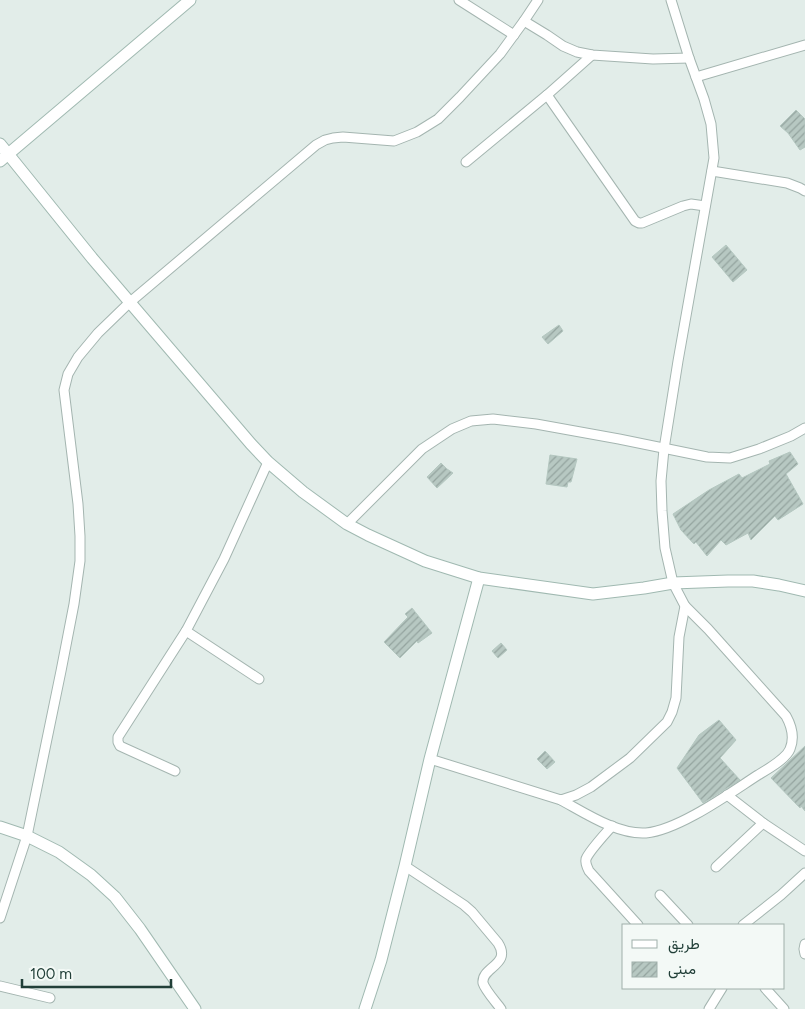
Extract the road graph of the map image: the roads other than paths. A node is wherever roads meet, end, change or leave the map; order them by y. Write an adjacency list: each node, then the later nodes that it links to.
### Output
1 (190, 0): 13 (street)
2 (459, 0): 6 (street)
3 (538, 0): 5 (street)
4 (671, 0): 9 (street)
5 (524, 21): 6 (street); 8 (street)
6 (514, 35): 18 (street)
7 (805, 45): 10 (street)
8 (592, 55): 9 (street); 11 (street)
9 (689, 58): 10 (street)
10 (696, 77): 15 (street)
11 (547, 95): 14 (street); 17 (street)
12 (0, 144): 13 (street)
13 (4, 157): 18 (street)
14 (466, 162)
15 (712, 171): 16 (street); 17 (street)
16 (805, 191)
17 (705, 206): 20 (street)
18 (129, 303): 21 (street); 36 (street)
19 (805, 428): 20 (street)
20 (664, 449): 22 (street); 24 (street)
21 (268, 462): 22 (street); 27 (street)
22 (347, 524): 23 (street)
23 (479, 578): 24 (street); 29 (street)
24 (673, 583): 25 (street); 26 (street)
25 (805, 591)
26 (685, 606): 31 (street); 32 (street)
27 (186, 631): 28 (street); 30 (street)
28 (259, 679)
29 (430, 759): 32 (street); 38 (street)
30 (175, 771)
31 (727, 795): 33 (street); 34 (street)
32 (561, 800): 34 (street)
33 (763, 823): 37 (street); 39 (street)
34 (612, 826): 43 (street)
35 (0, 827): 36 (street)
36 (27, 836): 42 (street); 52 (street)
37 (805, 851)
38 (405, 866): 53 (street); 54 (street)
39 (716, 868)
40 (805, 873): 45 (street)
41 (660, 896): 44 (street)
42 (0, 918)
43 (637, 924)
44 (687, 924)
45 (744, 924)
46 (805, 944): 47 (street)
47 (805, 954)
48 (0, 986): 51 (street)
49 (721, 989): 55 (street)
50 (766, 989): 56 (street)
51 (50, 998)
52 (195, 1009)
53 (364, 1009)
54 (501, 1009)
55 (708, 1009)
56 (784, 1009)

